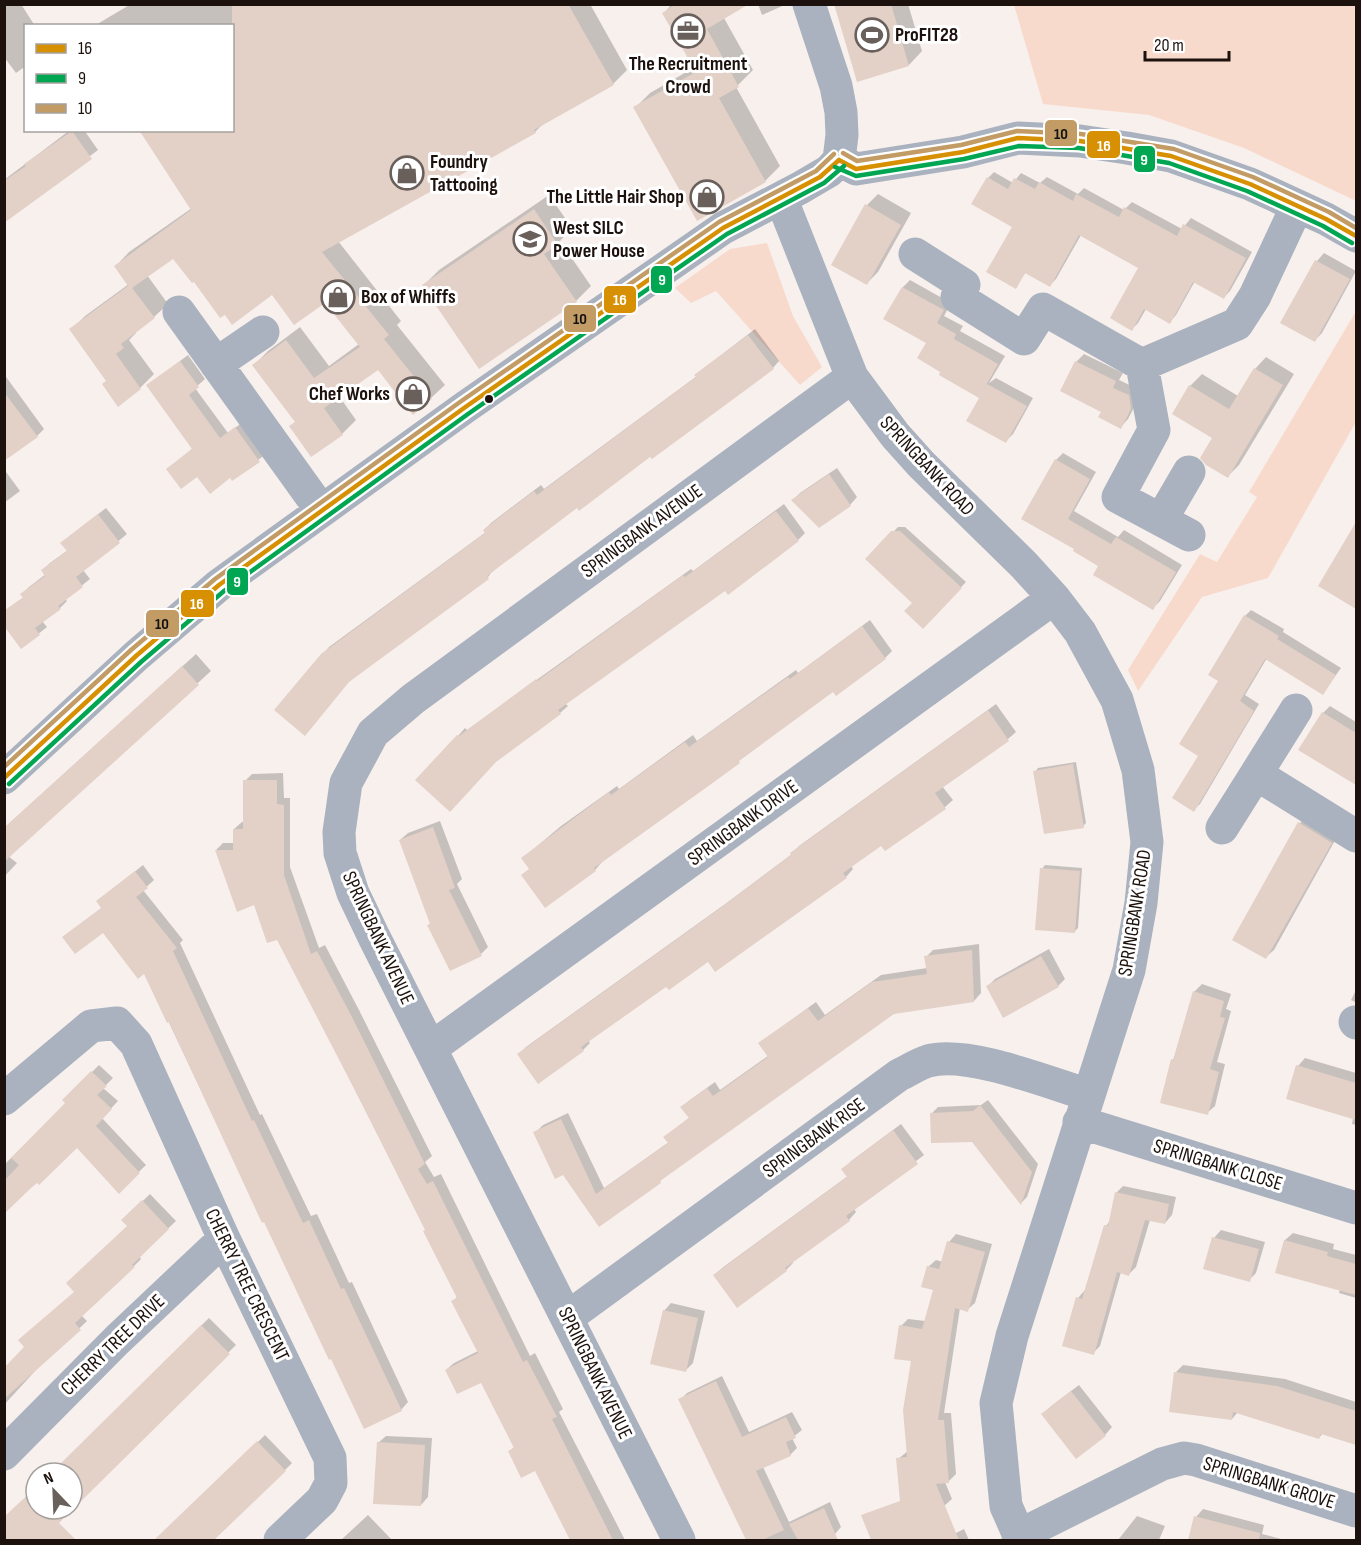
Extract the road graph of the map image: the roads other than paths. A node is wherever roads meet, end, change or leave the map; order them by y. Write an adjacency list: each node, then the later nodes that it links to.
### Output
1 (809, 4): 2 (street)
2 (839, 160): 3 (street); 4 (street)
3 (781, 198): 11 (street, SPRINGBANK ROAD); 13 (street)
4 (1297, 206): 5 (street); 10 (street)
5 (1356, 236)
6 (915, 254): 10 (street)
7 (179, 312): 9 (street)
8 (263, 332): 9 (street)
9 (216, 364): 13 (street)
10 (1142, 365): 12 (street)
11 (852, 377): 14 (street, SPRINGBANK ROAD); 20 (street, SPRINGBANK AVENUE)
12 (1189, 472)
13 (321, 510): 17 (street)
14 (1054, 598): 20 (street, SPRINGBANK DRIVE); 22 (street, SPRINGBANK ROAD)
15 (1296, 710): 16 (street)
16 (1256, 774): 18 (street); 19 (street)
17 (4, 778)
18 (1222, 828)
19 (1356, 836)
20 (431, 1048): 25 (street, SPRINGBANK AVENUE)
21 (4, 1099): 24 (street, CHERRY TREE CRESCENT)
22 (1084, 1108): 23 (street, SPRINGBANK CLOSE); 25 (street, SPRINGBANK RISE); 28 (street, SPRINGBANK ROAD)
23 (1356, 1208)
24 (224, 1239): 26 (street, CHERRY TREE DRIVE); 29 (street, CHERRY TREE CRESCENT)
25 (568, 1317): 30 (street, SPRINGBANK AVENUE)
26 (4, 1454)
27 (1356, 1511): 28 (street, SPRINGBANK GROVE)
28 (1020, 1538)
29 (280, 1540)
30 (679, 1540)

